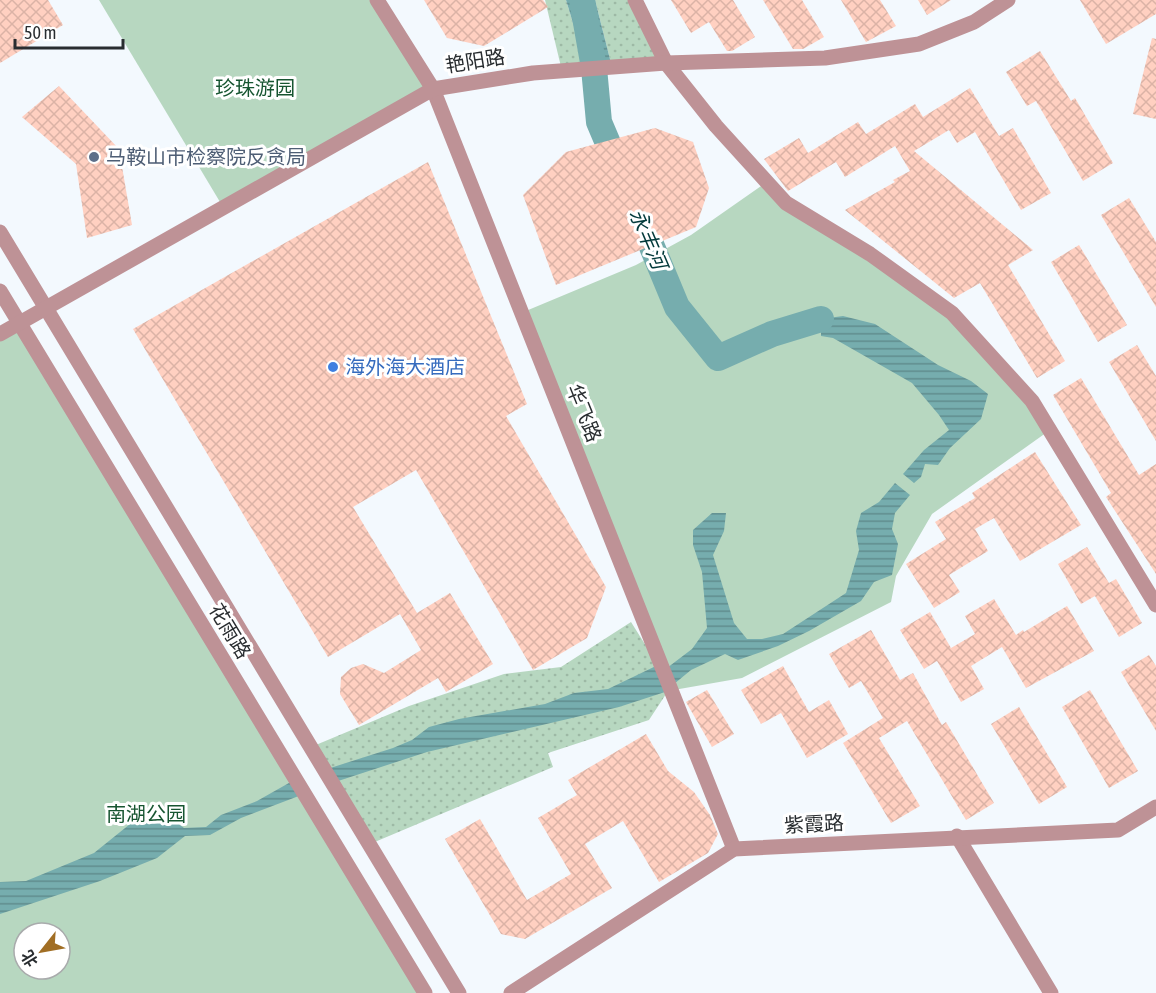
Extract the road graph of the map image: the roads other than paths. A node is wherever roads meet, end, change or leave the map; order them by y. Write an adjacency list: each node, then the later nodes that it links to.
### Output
1 (377, 0): 5 (street, 华飞路)
2 (635, 0): 4 (street)
3 (1008, 0): 4 (street, 艳阳路)
4 (666, 63): 5 (street, 艳阳路); 11 (street)
5 (433, 89): 8 (street, 艳阳路); 14 (street, 华飞路)
6 (0, 232): 8 (street)
7 (0, 291): 9 (street, 花雨路)
8 (45, 308): 9 (street, 艳阳路); 16 (street)
9 (19, 323): 10 (street, 艳阳路); 15 (street, 花雨路)
10 (0, 334)
11 (1156, 605)
12 (1156, 807): 13 (street, 紫霞路)
13 (957, 836): 14 (street, 紫霞路); 18 (street)
14 (734, 849): 17 (street, 紫霞路)
15 (425, 993)
16 (459, 993)
17 (511, 993)
18 (1051, 993)

